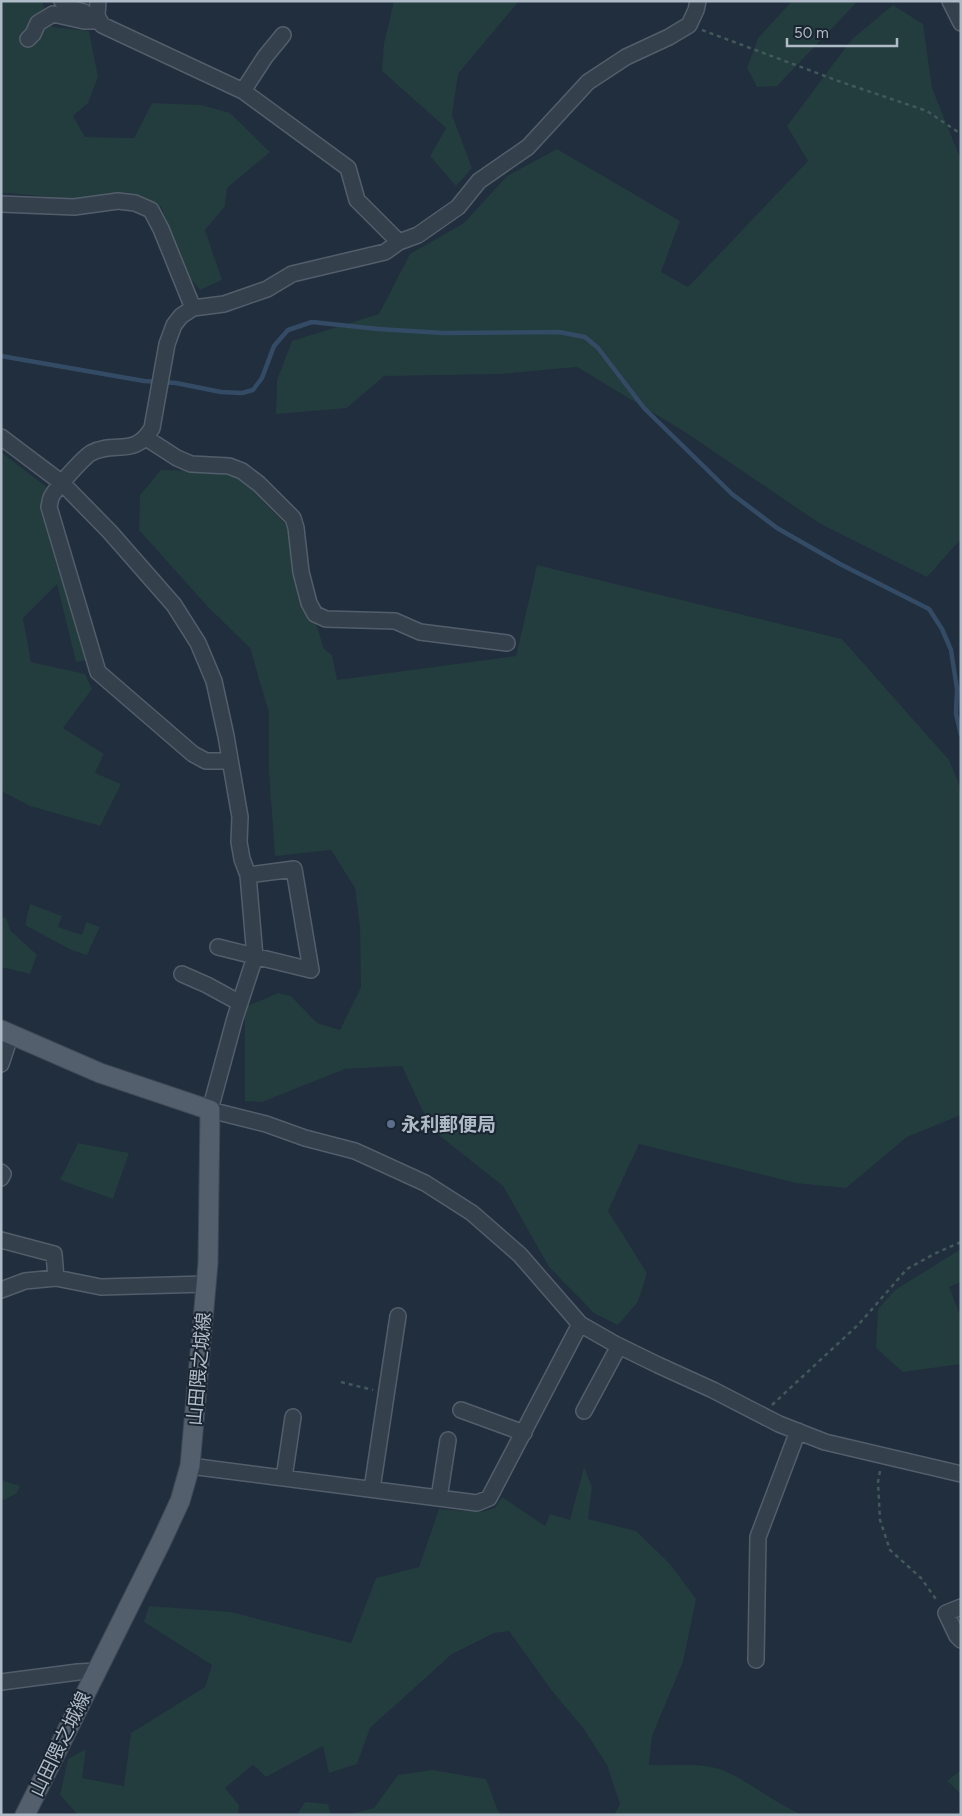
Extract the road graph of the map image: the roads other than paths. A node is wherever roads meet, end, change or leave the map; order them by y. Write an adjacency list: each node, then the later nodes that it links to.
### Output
1 (62, 1): 4 (street)
2 (698, 1): 10 (street)
3 (950, 1): 5 (street)
4 (98, 12): 7 (street); 8 (street)
5 (961, 23)
6 (283, 35): 8 (street)
7 (28, 39)
8 (243, 90): 10 (street)
9 (1, 204): 11 (street)
10 (399, 242): 11 (street)
11 (193, 308): 13 (street)
12 (1, 437): 14 (street)
13 (146, 438): 14 (street); 15 (street)
14 (62, 484): 16 (street); 16 (street)
15 (507, 643)
16 (230, 761): 17 (street)
17 (248, 875): 19 (street); 19 (street)
18 (218, 948): 19 (street)
19 (255, 957): 21 (street)
20 (182, 974): 21 (street)
21 (240, 1003): 24 (street)
22 (6, 1032): 23 (street); 24 (main road)
23 (1, 1064)
24 (210, 1110): 29 (main road, 山田隈之城線); 32 (street)
25 (1, 1172): 26 (street)
26 (1, 1178)
27 (1, 1240): 28 (street)
28 (56, 1278): 29 (street); 30 (street)
29 (206, 1284): 40 (main road, 山田隈之城線)
30 (1, 1290)
31 (398, 1316): 43 (street)
32 (580, 1324): 33 (street); 38 (street)
33 (618, 1346): 35 (street); 37 (street)
34 (461, 1410): 38 (street)
35 (584, 1410)
36 (293, 1417): 42 (street)
37 (798, 1431): 41 (street); 47 (street)
38 (524, 1433): 44 (street)
39 (448, 1440): 44 (street)
40 (190, 1466): 42 (street); 48 (main road, 山田隈之城線)
41 (961, 1474)
42 (284, 1478): 43 (street)
43 (372, 1489): 44 (street)
44 (439, 1498)
45 (961, 1608): 46 (street)
46 (961, 1640)
47 (756, 1660)
48 (96, 1671): 49 (street); 50 (main road, 山田隈之城線)
49 (1, 1682)
50 (25, 1815)

